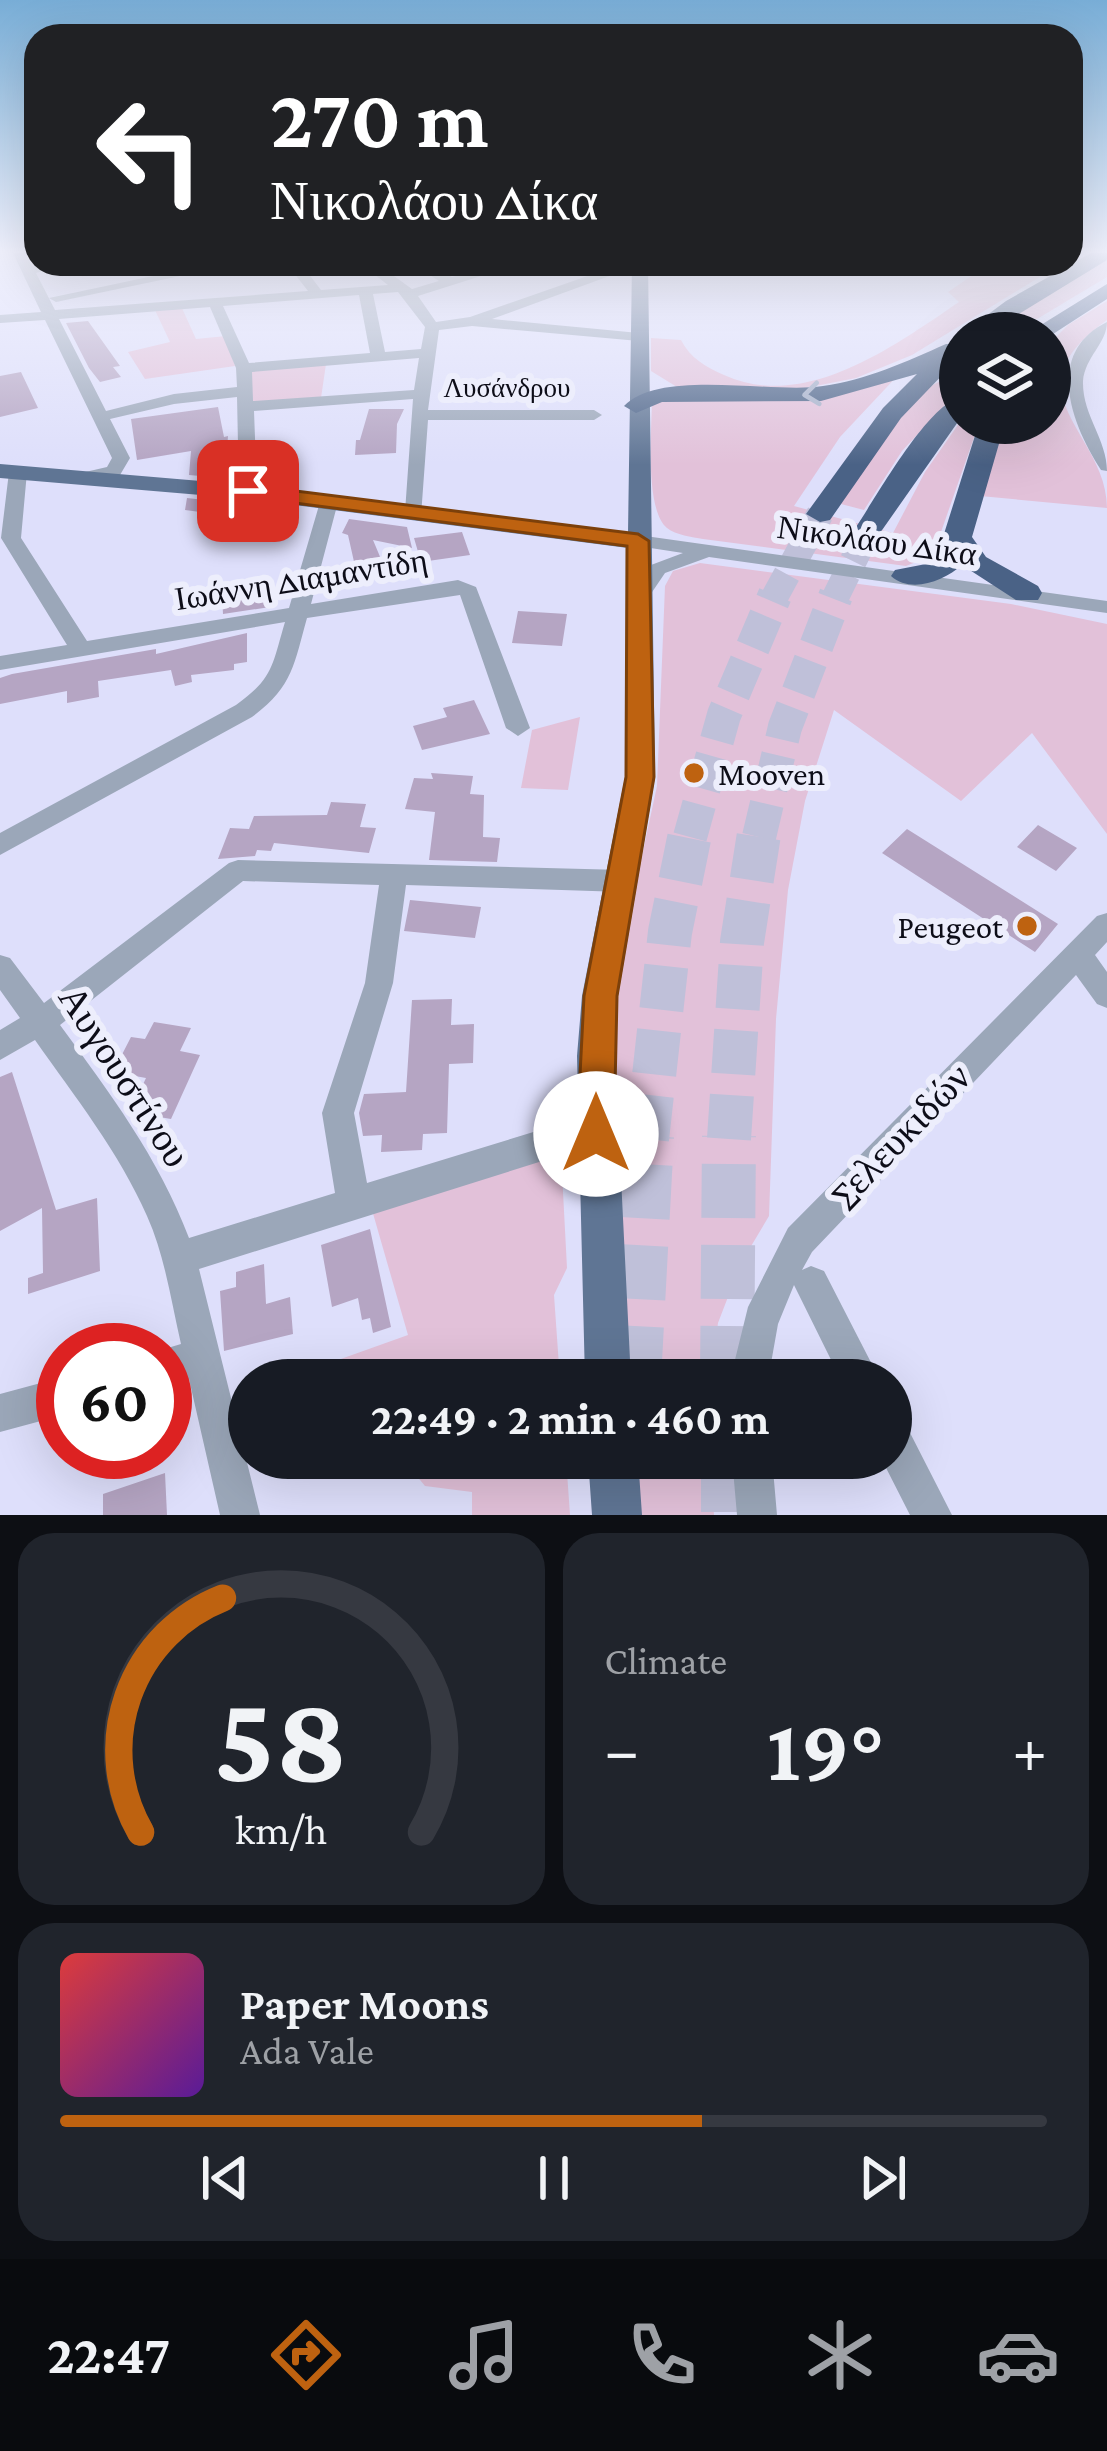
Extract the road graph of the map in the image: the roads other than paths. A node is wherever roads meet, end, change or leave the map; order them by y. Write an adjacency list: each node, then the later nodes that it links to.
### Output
1 (53, 324): 23 (street)
2 (224, 324): 15 (street)
3 (372, 324): 13 (street)
4 (429, 324): 9 (street)
5 (459, 324): 9 (street)
6 (481, 324): 10 (street)
7 (639, 324): 10 (main road)
8 (1107, 326): 27 (street)
9 (432, 327): 11 (street)
10 (639, 337): 16 (main road)
11 (428, 353): 13 (street); 17 (street)
12 (939, 353): 18 (highway, one-way to 18)
13 (378, 356): 15 (street)
14 (939, 366): 35 (highway)
15 (244, 368): 19 (street)
16 (638, 369): 18 (highway); 20 (main road)
17 (421, 394): 19 (street); 21 (street)
18 (694, 395): 20 (highway)
19 (244, 399): 23 (street); 31 (street)
20 (636, 406): 32 (main road)
21 (420, 415): 22 (street, Λυσάνδρου); 34 (street)
22 (594, 416)
23 (100, 417): 26 (street)
24 (939, 428): 37 (highway)
25 (986, 444): 39 (highway)
26 (118, 453): 29 (street); 30 (street)
27 (1107, 466)
28 (9, 472): 29 (main road, Νικολάου Δίκα); 47 (street)
29 (87, 477): 30 (main road, Νικολάου Δίκα)
30 (144, 482): 31 (main road, Νικολάου Δίκα)
31 (248, 491): 33 (main road, Νικολάου Δίκα)
32 (638, 496): 38 (main road); 40 (main road)
33 (329, 502): 34 (main road, Νικολάου Δίκα); 46 (street)
34 (414, 512): 36 (main road, Νικολάου Δίκα)
35 (820, 514)
36 (525, 527): 38 (main road, Νικολάου Δίκα); 40 (main road, Νικολάου Δίκα)
37 (870, 527)
38 (570, 529): 40 (main road, Νικολάου Δίκα)
39 (958, 538): 42 (highway); 43 (highway)
40 (638, 541): 41 (street, Νικολάου Δίκα); 44 (main road)
41 (713, 551): 42 (street, Νικολάου Δίκα); 44 (street)
42 (906, 577): 43 (street, Νικολάου Δίκα)
43 (1027, 593): 45 (street, Νικολάου Δίκα)
44 (639, 597): 52 (main road)
45 (1107, 609)
46 (302, 612): 47 (street, Ιωάννη Διαμαντίδη); 49 (street, Ιωάννη Διαμαντίδη); 50 (street)
47 (81, 649): 48 (street, Ιωάννη Διαμαντίδη)
48 (0, 663)
49 (518, 728)
50 (0, 845)
51 (394, 874): 52 (street); 57 (street); 60 (street)
52 (622, 888): 59 (main road)
53 (1107, 924): 54 (street, Σελευκιδών)
54 (1078, 954): 56 (street); 65 (street, Σελευκιδών)
55 (0, 967): 57 (street, Αυγουστίνου)
56 (1107, 994)
57 (41, 1023): 58 (street); 61 (street, Αυγουστίνου)
58 (0, 1046)
59 (595, 1124): 60 (street); 64 (main road)
60 (353, 1201): 61 (street)
61 (179, 1258): 63 (street, Αυγουστίνου)
62 (811, 1284): 66 (street)
63 (182, 1323)
64 (607, 1359)
65 (753, 1359)
66 (850, 1359)
67 (192, 1386): 73 (street, Αυγουστίνου)
68 (36, 1403): 69 (street)
69 (0, 1413)
70 (912, 1477): 76 (street)
71 (614, 1479): 74 (main road)
72 (754, 1479): 75 (street)
73 (240, 1515)
74 (616, 1515)
75 (757, 1515)
76 (932, 1515)

